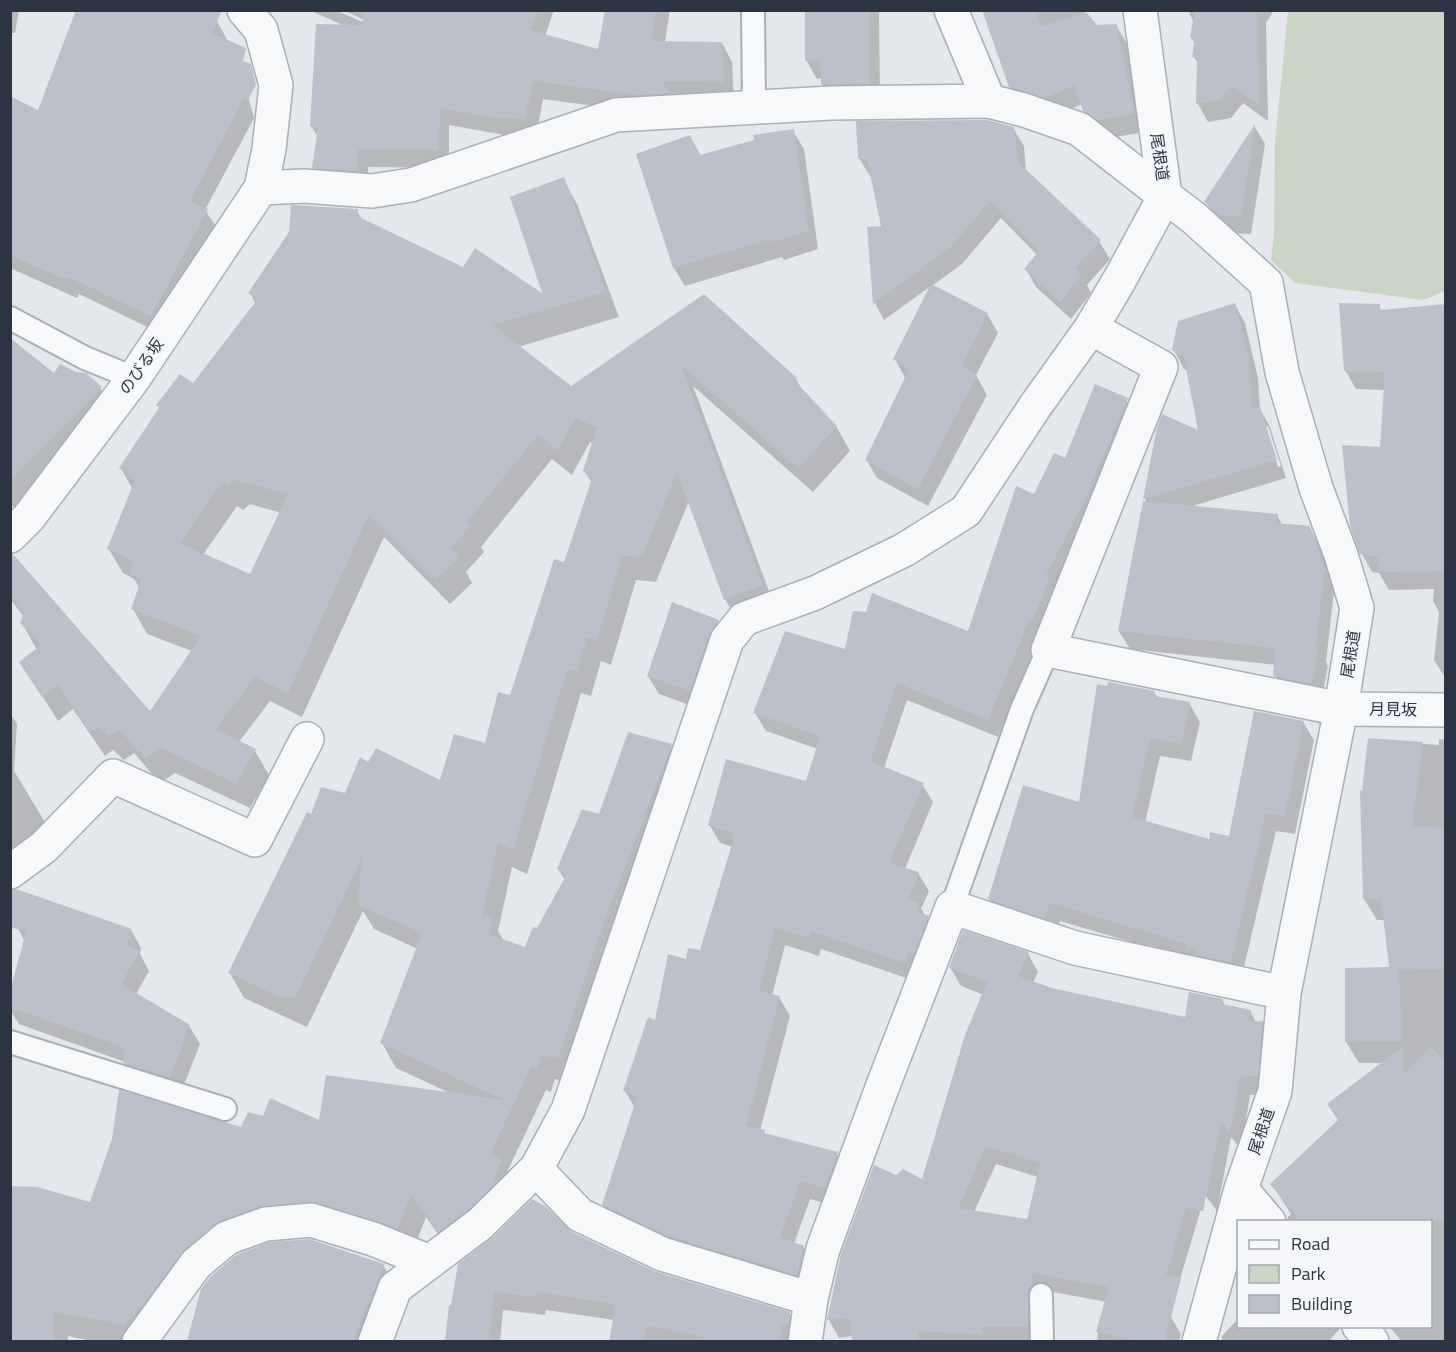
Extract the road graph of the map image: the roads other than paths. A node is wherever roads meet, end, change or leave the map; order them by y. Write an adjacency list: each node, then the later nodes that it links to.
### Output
1 (244, 10): 7 (street)
2 (753, 10): 6 (lane)
3 (951, 10): 5 (street)
4 (1140, 10): 8 (street, 尾根道)
5 (988, 102): 6 (street); 8 (street)
6 (753, 106): 7 (street)
7 (261, 188): 11 (street, のびる坂)
8 (1165, 196): 10 (street); 14 (street, 尾根道)
9 (10, 318): 11 (lane)
10 (1091, 328): 13 (street); 22 (street)
11 (134, 378): 12 (street, のびる坂)
12 (10, 536)
13 (1048, 650): 14 (street, 月見坂); 18 (lane)
14 (1341, 709): 15 (street, 月見坂); 19 (street, 尾根道)
15 (1446, 710)
16 (307, 739): 17 (street)
17 (10, 872)
18 (952, 907): 19 (street); 27 (street)
19 (1284, 993): 23 (street, 尾根道)
20 (10, 1042): 21 (lane)
21 (225, 1109)
22 (536, 1169): 25 (street); 27 (street)
23 (1241, 1189): 24 (street); 33 (street, 尾根道)
24 (1268, 1220)
25 (430, 1262): 29 (street); 30 (street)
26 (1041, 1295): 32 (lane)
27 (811, 1299): 31 (street)
28 (1361, 1328): 34 (street)
29 (139, 1341)
30 (375, 1341)
31 (805, 1341)
32 (1042, 1341)
33 (1199, 1341)
34 (1372, 1341)

